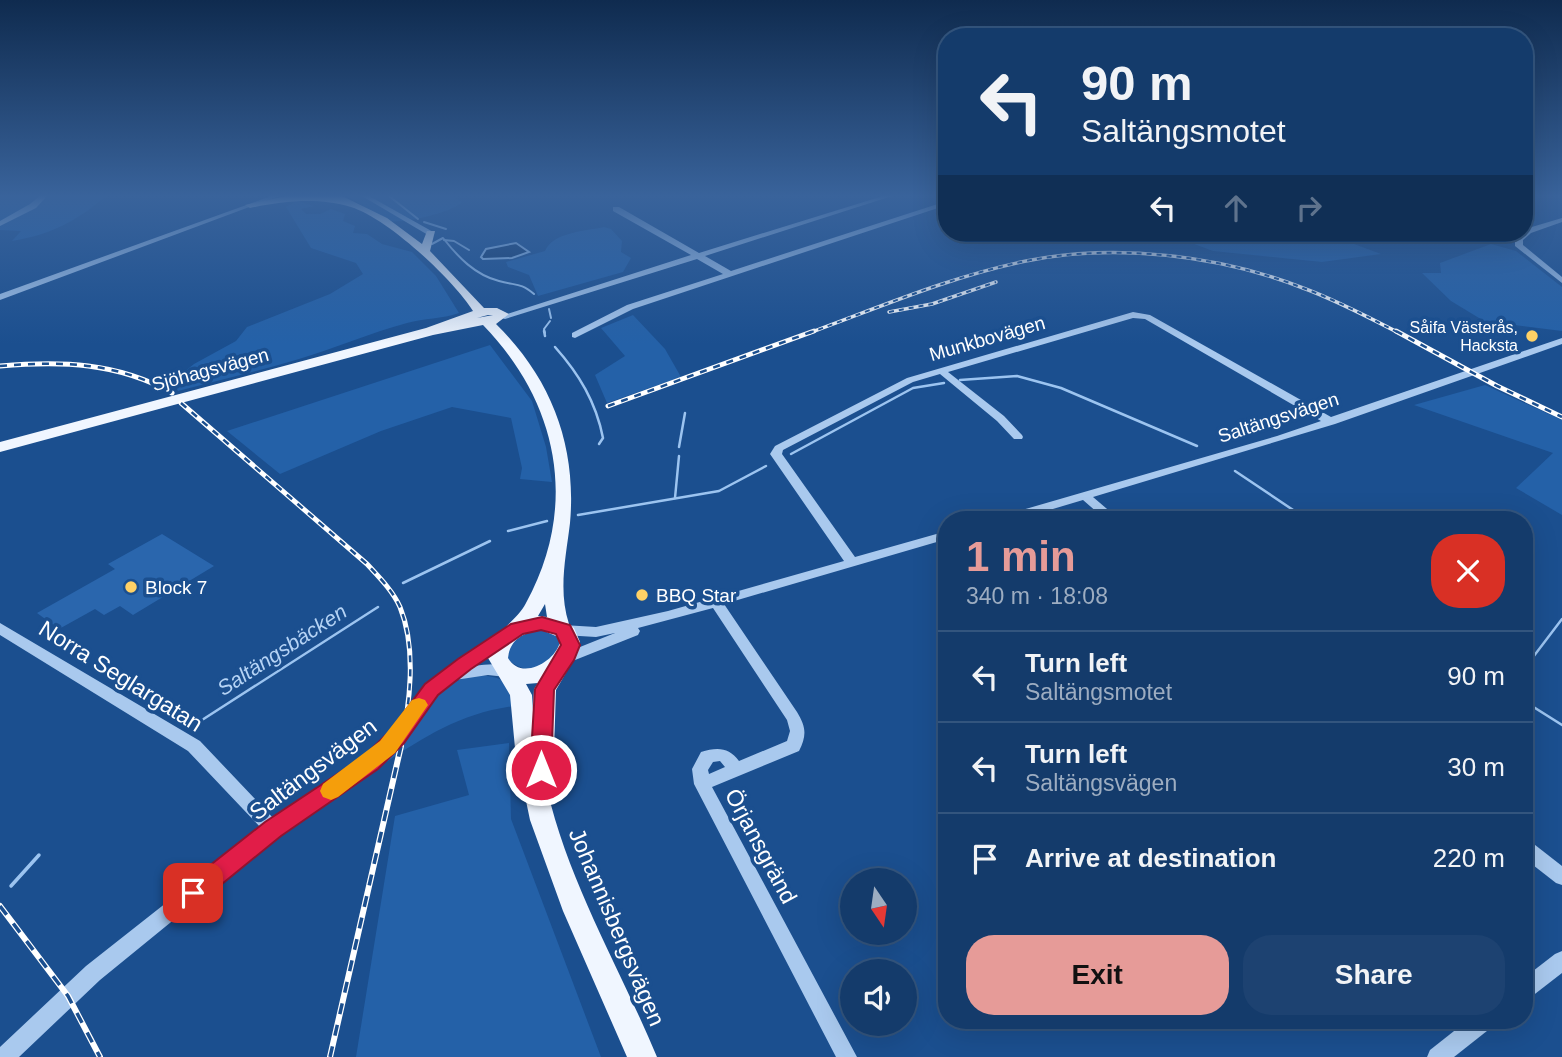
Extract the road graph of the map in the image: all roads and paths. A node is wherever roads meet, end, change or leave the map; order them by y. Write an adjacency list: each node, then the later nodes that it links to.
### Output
1 (140, 245): 12 (street)
2 (418, 245): 8 (main road)
3 (427, 245): 8 (main road)
4 (679, 245): 9 (street)
5 (727, 245): 9 (street)
6 (819, 245): 10 (street)
7 (1519, 245): 11 (street)
8 (425, 250): 13 (main road)
9 (696, 255): 10 (street); 13 (street)
10 (730, 275): 14 (street)
11 (1562, 281)
12 (0, 297)
13 (489, 316): 19 (main road, Sjöhagsvägen); 25 (main road)
14 (575, 335)
15 (1562, 341): 17 (street, Saltängsvägen)
16 (941, 370): 17 (street, Munkbovägen); 18 (street); 24 (street, Munkbovägen)
17 (1331, 422): 20 (street, Saltängsvägen)
18 (1018, 437)
19 (0, 447)
20 (1085, 496): 21 (street, Saltängsvägen); 22 (street)
21 (1033, 511)
22 (1103, 511)
23 (938, 538): 24 (street)
24 (852, 562): 26 (street)
25 (555, 563): 29 (main road); 30 (main road)
26 (715, 601): 27 (street); 43 (street, Örjansgränd)
27 (668, 616): 29 (street); 31 (street)
28 (0, 628): 35 (street, Norra Seglargatan)
29 (562, 629): 30 (main road); 31 (main road)
30 (513, 631): 32 (main road); 33 (street, Saltängsvägen)
31 (563, 661): 32 (main road); 34 (main road, Johannisbergsvägen)
32 (508, 672): 33 (street, Saltängsvägen); 34 (main road, Johannisbergsvägen)
33 (451, 676): 35 (street, Saltängsvägen)
34 (542, 820): 42 (main road, Johannisbergsvägen)
35 (273, 829): 41 (street, Saltängsvägen)
36 (1533, 854): 37 (street)
37 (1562, 877)
38 (1562, 961): 39 (street)
39 (1533, 983)
40 (1473, 1029): 44 (street)
41 (4, 1057)
42 (642, 1057)
43 (847, 1057)
44 (1437, 1057)

